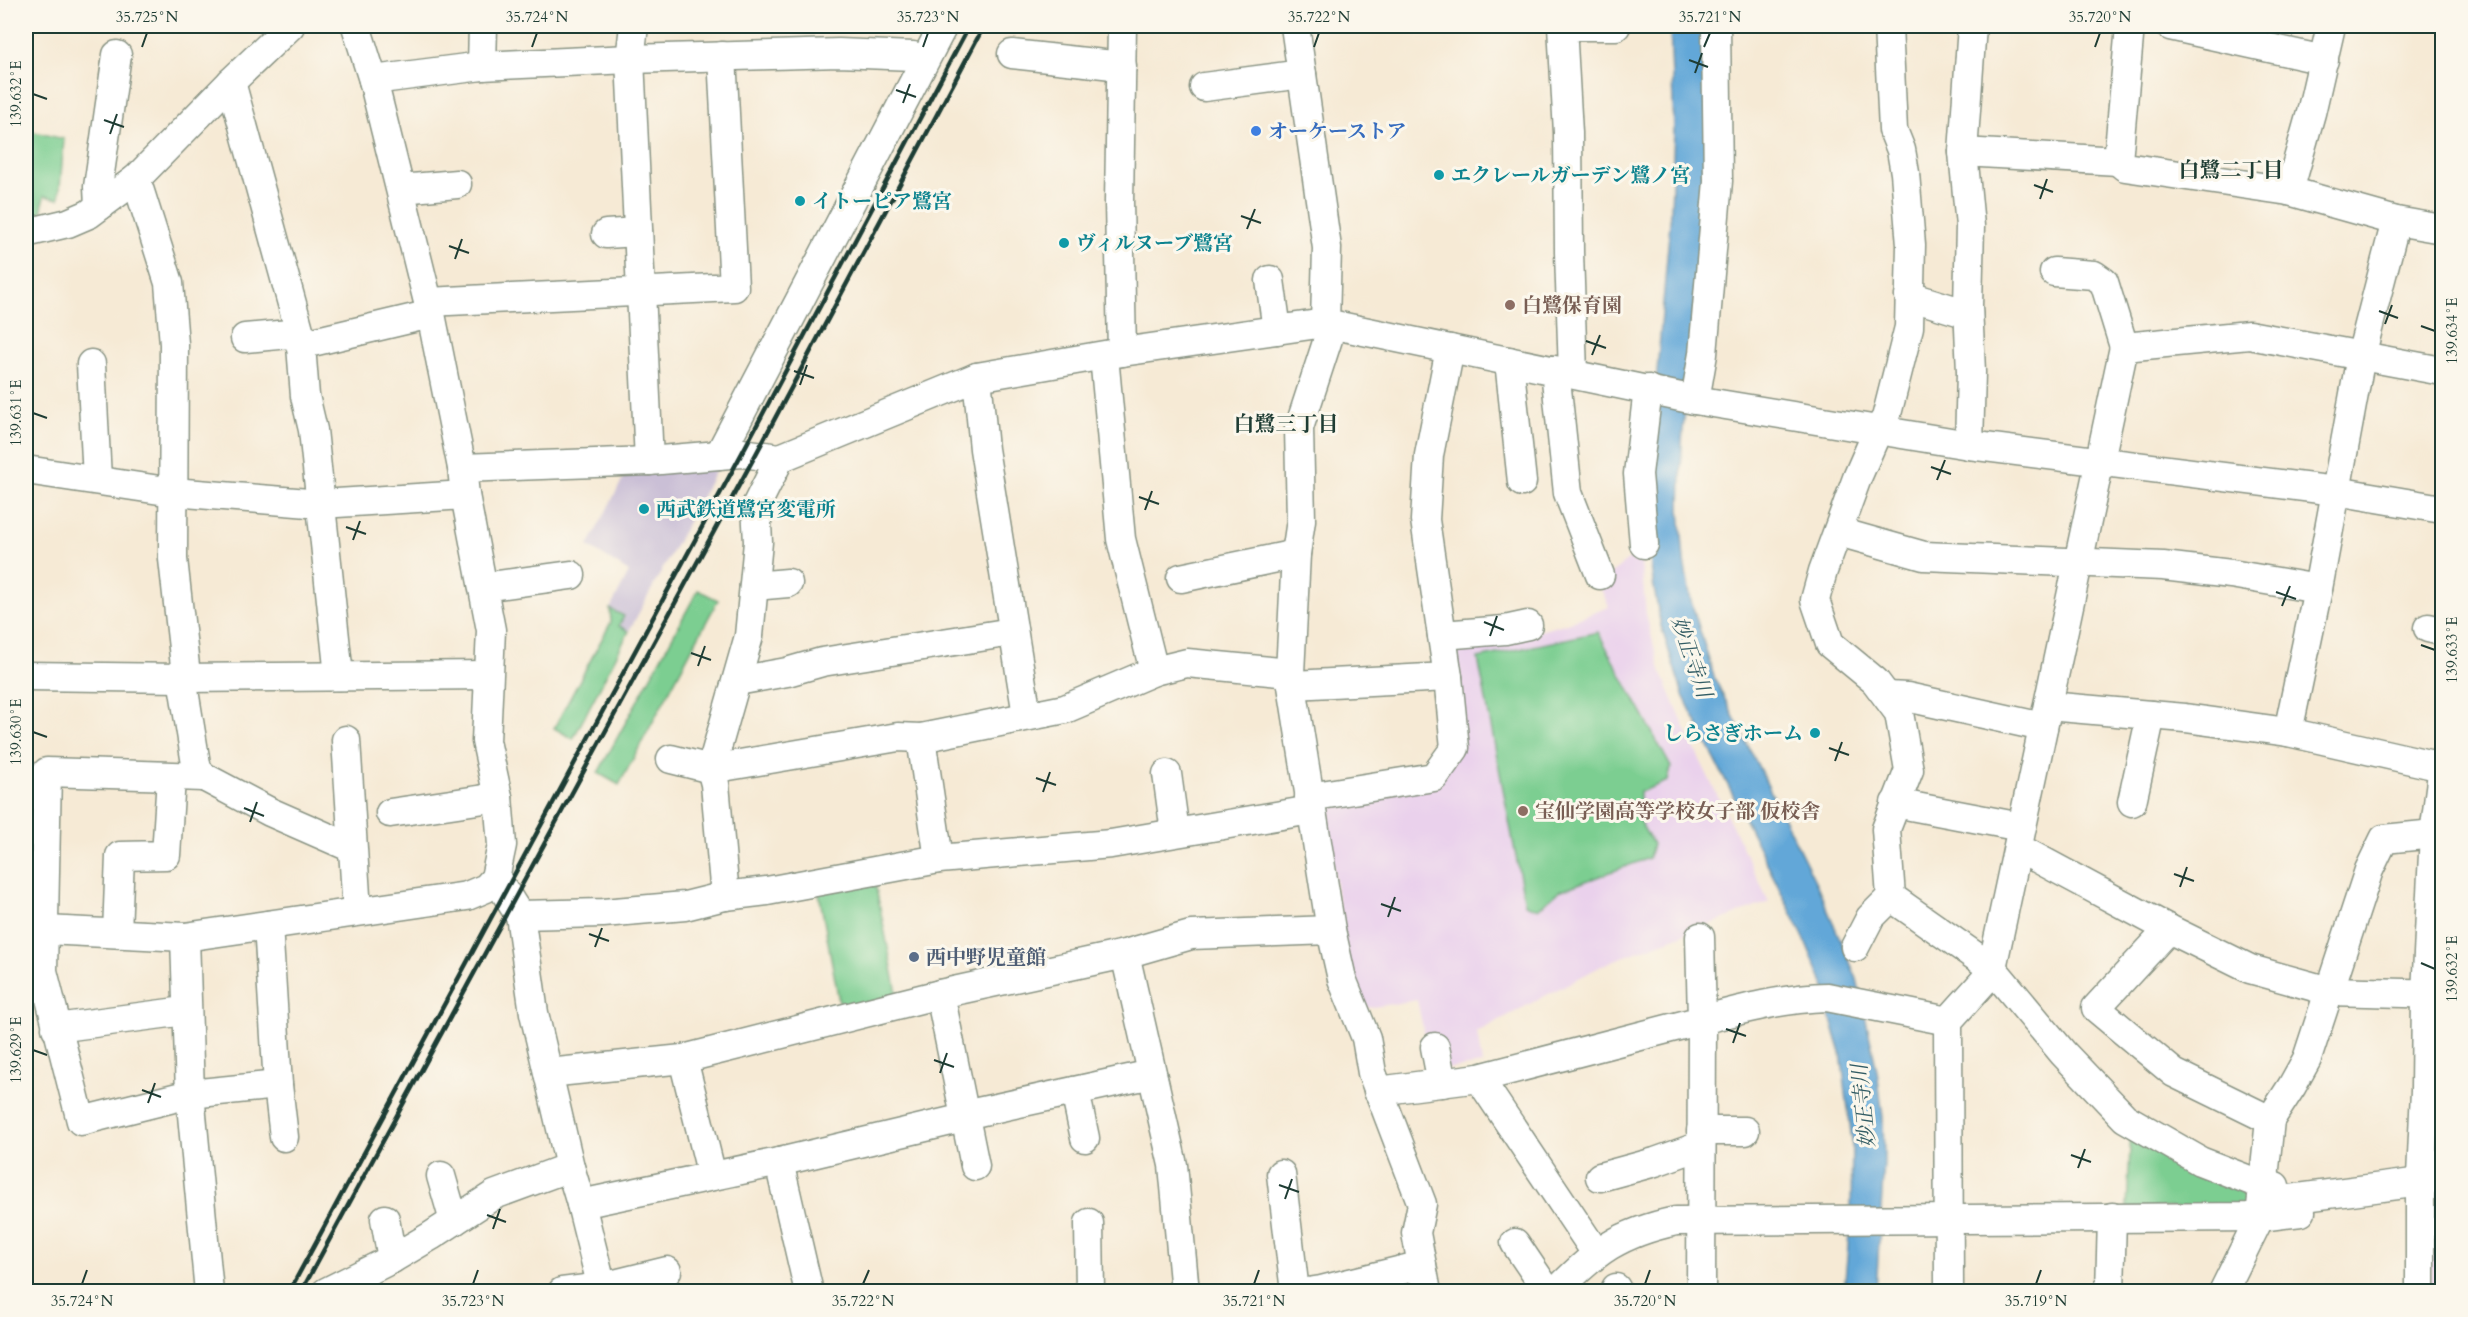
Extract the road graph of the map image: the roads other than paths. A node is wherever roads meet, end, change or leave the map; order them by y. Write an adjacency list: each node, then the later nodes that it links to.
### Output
1 (290, 26): 26 (street)
2 (356, 26): 25 (street)
3 (483, 26): 22 (street)
4 (634, 26): 19 (street)
5 (943, 26): 21 (street)
6 (1122, 26): 23 (street)
7 (1295, 26): 24 (street)
8 (1562, 26): 9 (street); 57 (street)
9 (1616, 26)
10 (1716, 26): 60 (street)
11 (1888, 26): 43 (street)
12 (1972, 26): 28 (street)
13 (2130, 26): 29 (street)
14 (2170, 26): 20 (street)
15 (2331, 26): 20 (street)
16 (1012, 54): 23 (street)
17 (117, 55): 34 (street)
18 (722, 56): 19 (street); 21 (street); 42 (street)
19 (630, 59): 22 (street); 37 (street)
20 (2324, 60): 33 (street)
21 (924, 61): 63 (street)
22 (482, 66): 25 (street)
23 (1122, 66): 52 (street)
24 (1302, 74): 27 (street); 46 (street)
25 (373, 80): 32 (street)
26 (231, 82): 30 (street); 49 (street)
27 (1204, 87)
28 (1964, 152): 29 (street); 45 (street)
29 (2118, 161): 33 (street)
30 (136, 179): 34 (street); 72 (street)
31 (457, 184): 32 (street)
32 (401, 189): 44 (street)
33 (2289, 190): 35 (street)
34 (99, 206): 38 (street)
35 (2396, 221): 36 (street); 53 (street)
36 (2442, 229)
37 (638, 232): 39 (street); 42 (street)
38 (26, 233)
39 (606, 234)
40 (2053, 273): 50 (street)
41 (1270, 280): 47 (street)
42 (641, 292): 44 (street); 66 (street)
43 (1909, 296): 45 (street); 61 (street)
44 (430, 308): 49 (street); 69 (street)
45 (1968, 314): 62 (street)
46 (1325, 322): 47 (street); 51 (street); 77 (street)
47 (1277, 330): 52 (street)
48 (245, 338): 49 (street)
49 (300, 339): 73 (street)
50 (2124, 347): 53 (street); 65 (street)
51 (1450, 349): 54 (street); 88 (street)
52 (1113, 354): 58 (street); 89 (street)
53 (2361, 356): 56 (street); 71 (street)
54 (1509, 361): 57 (street); 70 (street)
55 (91, 364): 68 (street)
56 (2442, 371)
57 (1564, 372): 59 (street); 80 (street)
58 (977, 377): 64 (street); 87 (street)
59 (1651, 389): 60 (street); 76 (street)
60 (1692, 399): 61 (street)
61 (1878, 430): 62 (street); 75 (street)
62 (1969, 445): 65 (street)
63 (719, 455): 64 (street); 66 (street)
64 (780, 458): 83 (street)
65 (2100, 460): 71 (street); 78 (street)
66 (649, 461): 69 (street)
67 (26, 470): 68 (street)
68 (97, 480): 72 (street)
69 (464, 481): 73 (street); 84 (street)
70 (1522, 482)
71 (2336, 491): 74 (street); 85 (street)
72 (173, 492): 73 (street); 94 (street)
73 (321, 504): 92 (street)
74 (2442, 509)
75 (1839, 532): 78 (street); 97 (street)
76 (1644, 544)
77 (1296, 554): 81 (street); 95 (street)
78 (2078, 562): 85 (street); 100 (street)
79 (571, 575): 84 (street)
80 (1600, 575)
81 (1181, 578)
82 (788, 583): 83 (street)
83 (754, 586): 96 (street)
84 (483, 587): 90 (street)
85 (2318, 589): 101 (street)
86 (1528, 625): 88 (street)
87 (1012, 632): 96 (street); 98 (street)
88 (1442, 635): 93 (street)
89 (1154, 671): 95 (street); 98 (street)
90 (488, 675): 92 (street); 111 (street)
91 (26, 676): 94 (street)
92 (339, 676): 94 (street)
93 (1448, 677): 95 (street); 113 (street)
94 (182, 678): 109 (street)
95 (1292, 679): 113 (street)
96 (737, 681): 106 (street)
97 (1888, 696): 100 (street); 114 (street)
98 (1027, 715): 102 (street)
99 (2151, 715): 100 (street); 101 (street); 112 (street)
100 (2045, 716): 118 (street)
101 (2288, 732): 105 (street)
102 (921, 738): 106 (street); 121 (street)
103 (346, 740): 120 (street)
104 (671, 759): 106 (street)
105 (2442, 767)
106 (711, 769): 123 (street)
107 (2442, 773): 117 (street)
108 (1167, 774): 116 (street)
109 (204, 777): 110 (street); 120 (street)
110 (171, 778): 119 (street); 131 (street)
111 (498, 797): 115 (street); 122 (street)
112 (2132, 802)
113 (1310, 803): 116 (street); 130 (street)
114 (1895, 803): 118 (street); 124 (street)
115 (390, 813)
116 (1175, 832): 121 (street)
117 (2433, 834): 137 (street); 138 (street)
118 (2020, 837): 128 (street); 136 (street)
119 (35, 838): 129 (street)
120 (352, 848): 125 (street)
121 (939, 858): 123 (street)
122 (495, 878): 125 (street); 126 (street)
123 (725, 896): 126 (street)
124 (1891, 897): 134 (street); 136 (street)
125 (357, 911): 127 (street)
126 (520, 915): 146 (street)
127 (268, 925): 132 (street); 150 (street)
128 (2169, 929): 137 (street); 155 (street)
129 (34, 930): 131 (street); 143 (street)
130 (1331, 930): 135 (street); 152 (street)
131 (117, 933): 132 (street)
132 (184, 937): 140 (street)
133 (1700, 937): 141 (street)
134 (1855, 947)
135 (1125, 954): 139 (street); 147 (street)
136 (1992, 968): 142 (street); 167 (street)
137 (2329, 991): 138 (street); 155 (street)
138 (2434, 993): 168 (street)
139 (940, 994): 145 (street); 154 (street)
140 (186, 1011): 143 (street); 153 (street)
141 (1702, 1020): 142 (street); 148 (street); 159 (street)
142 (1948, 1021): 172 (street)
143 (56, 1028): 153 (street)
144 (1435, 1047): 149 (street)
145 (683, 1059): 146 (street); 165 (street)
146 (548, 1073): 161 (street)
147 (1152, 1074): 151 (street); 188 (street)
148 (1479, 1078): 149 (street); 178 (street)
149 (1442, 1083): 152 (street)
150 (278, 1085): 153 (street); 157 (street)
151 (1075, 1091): 154 (street); 158 (street)
152 (1378, 1091): 181 (street)
153 (190, 1094): 183 (street)
154 (964, 1118): 160 (street); 162 (street)
155 (2270, 1120): 167 (street)
156 (1745, 1131): 159 (street)
157 (284, 1137)
158 (1085, 1138)
159 (1700, 1138): 166 (street); 174 (street)
160 (779, 1162): 165 (street); 186 (street)
161 (570, 1167): 169 (street); 175 (street)
162 (975, 1167)
163 (1281, 1174): 189 (street)
164 (441, 1176): 175 (street)
165 (712, 1176): 169 (street)
166 (1600, 1177)
167 (2262, 1185): 168 (street); 171 (street)
168 (2431, 1187): 171 (street); 197 (street)
169 (581, 1204): 182 (street)
170 (2112, 1217): 171 (street); 172 (street); 195 (street)
171 (2260, 1217): 196 (street)
172 (1948, 1218): 174 (street); 194 (street)
173 (385, 1219): 179 (street)
174 (1701, 1220): 178 (street); 193 (street)
175 (454, 1221): 179 (street)
176 (1089, 1223): 187 (street)
177 (1515, 1243): 191 (street)
178 (1596, 1253): 192 (street)
179 (392, 1259): 184 (street)
180 (667, 1271): 182 (street)
181 (1424, 1278): 190 (street)
182 (603, 1289): 185 (street)
183 (209, 1292)
184 (326, 1292)
185 (562, 1292)
186 (808, 1292)
187 (1090, 1292)
188 (1185, 1292)
189 (1295, 1292)
190 (1308, 1292)
191 (1548, 1292)
192 (1556, 1292)
193 (1701, 1292)
194 (1949, 1292)
195 (2110, 1292)
196 (2223, 1292)
197 (2420, 1292)

